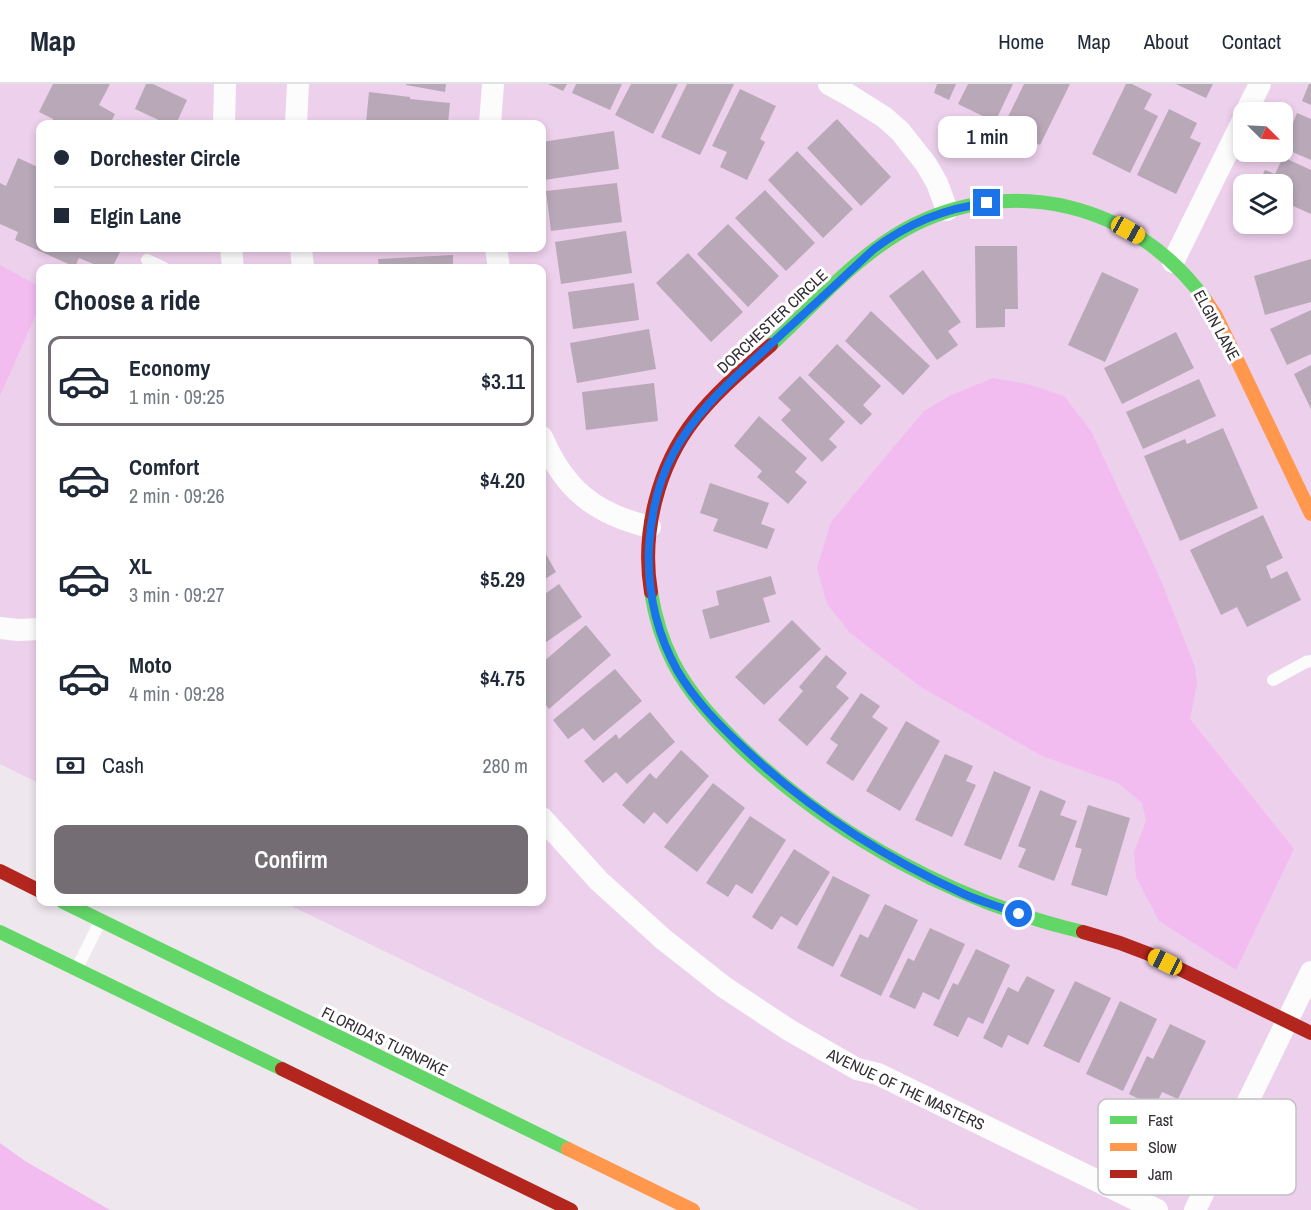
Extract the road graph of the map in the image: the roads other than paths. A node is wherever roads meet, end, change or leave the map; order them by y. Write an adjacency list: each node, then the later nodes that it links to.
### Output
1 (225, 84): 7 (street)
2 (298, 84): 8 (street)
3 (493, 84): 9 (street)
4 (829, 84): 11 (street)
5 (1260, 84): 6 (street)
6 (1251, 102)
7 (224, 120)
8 (296, 120)
9 (490, 120)
10 (1233, 140): 13 (street)
11 (947, 210): 13 (main road, ELGIN LANE); 17 (main road, DORCHESTER CIRCLE)
12 (147, 260): 14 (lane)
13 (1173, 262): 16 (main road, ELGIN LANE)
14 (156, 264)
15 (546, 447): 17 (street)
16 (1311, 514)
17 (650, 527): 30 (main road, DORCHESTER CIRCLE)
18 (0, 628): 19 (street)
19 (36, 629)
20 (1311, 661): 21 (lane)
21 (1273, 680)
22 (546, 822): 33 (street, AVENUE OF THE MASTERS)
23 (0, 871): 24 (main road)
24 (36, 889)
25 (71, 906): 26 (main road, FLORIDA'S TURNPIKE)
26 (101, 920): 28 (lane); 37 (main road, FLORIDA'S TURNPIKE)
27 (0, 932): 28 (main road)
28 (76, 969): 36 (main road)
29 (1311, 972): 30 (street)
30 (1287, 1022): 31 (main road, DORCHESTER CIRCLE); 32 (street)
31 (1311, 1033)
32 (1249, 1099)
33 (1098, 1181)
34 (1126, 1195): 38 (street, AVENUE OF THE MASTERS)
35 (1202, 1195): 39 (street)
36 (571, 1210)
37 (693, 1210)
38 (1157, 1210)
39 (1195, 1210)

